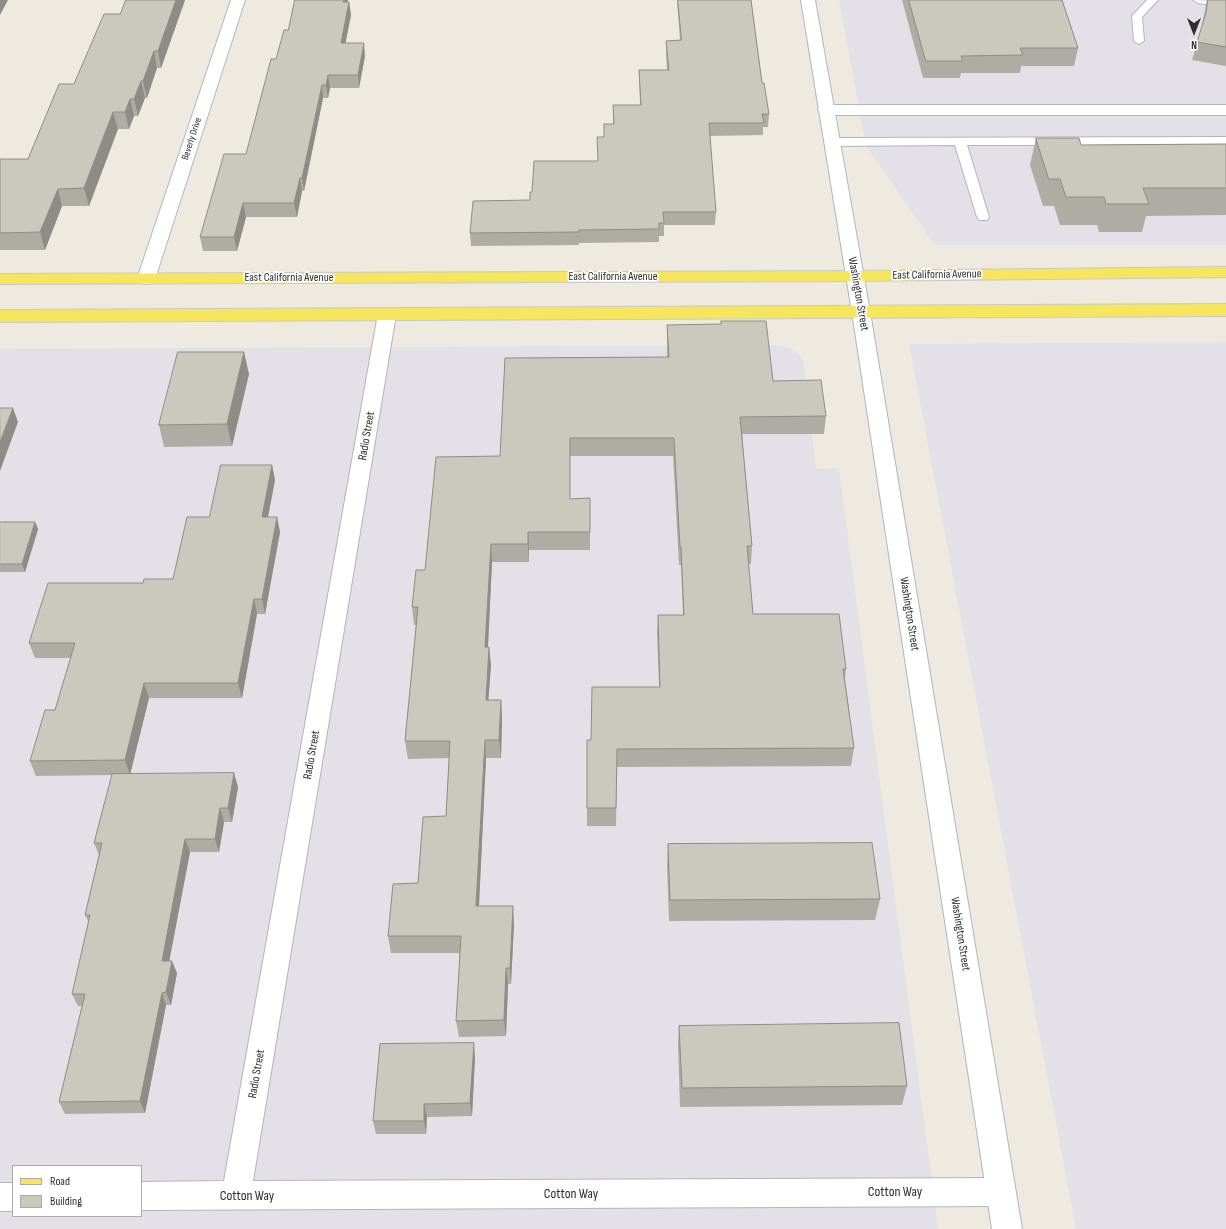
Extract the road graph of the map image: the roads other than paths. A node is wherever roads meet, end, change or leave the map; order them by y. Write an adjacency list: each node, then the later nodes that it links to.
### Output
1 (238, 0): 16 (street, Beverly Drive)
2 (808, 0): 7 (street, Washington Street)
3 (1153, 0): 6 (lane)
4 (1198, 0): 5 (lane)
5 (1226, 4)
6 (1139, 40)
7 (826, 110): 8 (street); 10 (street, Washington Street)
8 (1226, 110)
9 (1226, 140): 11 (lane)
10 (832, 142): 11 (lane); 14 (street, Washington Street)
11 (960, 142): 12 (lane)
12 (983, 217)
13 (1226, 272): 14 (main road, East California Avenue)
14 (854, 276): 16 (main road, East California Avenue); 18 (street, Washington Street)
15 (0, 279): 16 (main road, East California Avenue)
16 (146, 279)
17 (1226, 310): 18 (main road)
18 (861, 312): 19 (main road); 21 (street, Washington Street)
19 (388, 314): 20 (main road); 23 (street, Radio Street)
20 (0, 316)
21 (1001, 1192): 23 (street, Cotton Way); 26 (street, Washington Street)
22 (142, 1196): 23 (street, Cotton Way)
23 (236, 1196)
24 (0, 1197): 25 (street)
25 (12, 1197)
26 (1007, 1229)

